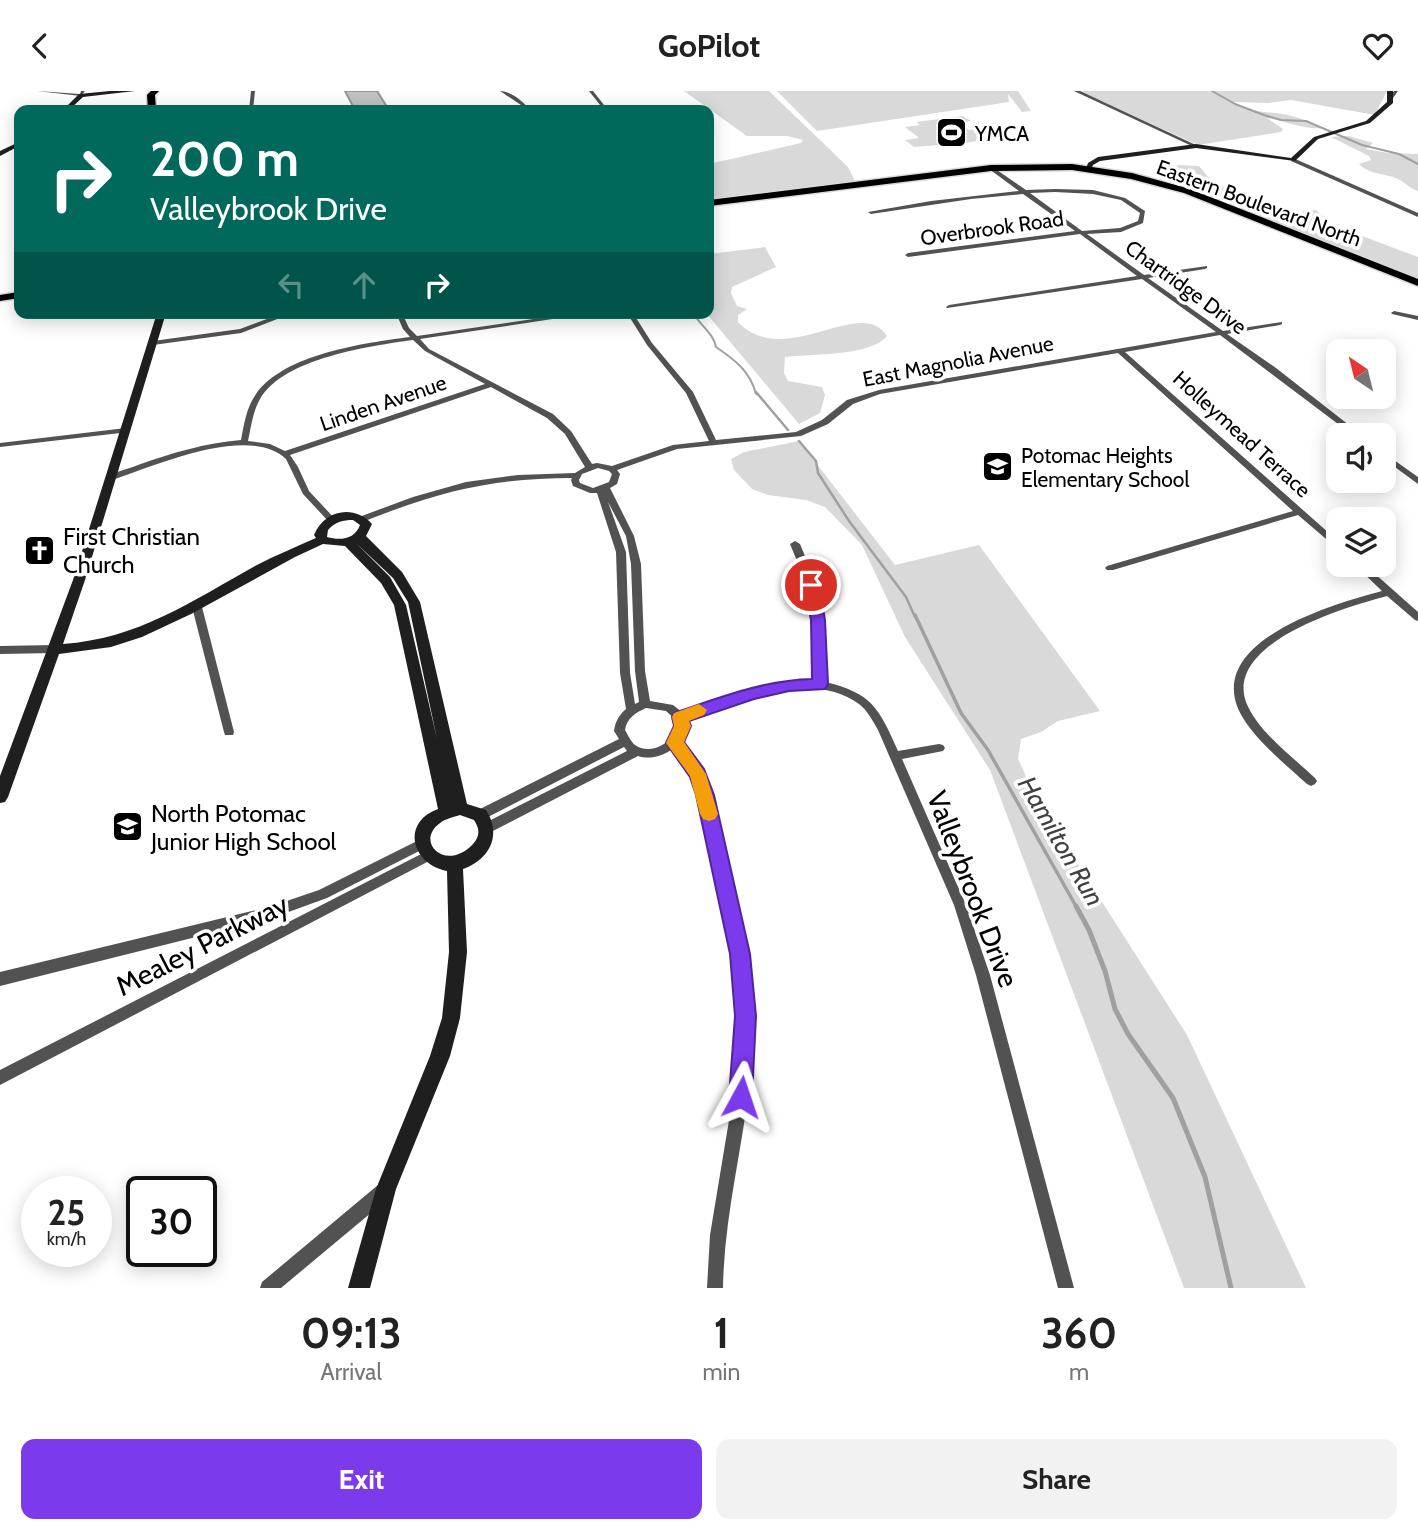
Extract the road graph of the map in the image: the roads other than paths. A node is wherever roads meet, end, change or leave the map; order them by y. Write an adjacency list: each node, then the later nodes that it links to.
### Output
1 (39, 91): 7 (street)
2 (132, 91): 7 (street)
3 (156, 91): 9 (main road)
4 (502, 91): 10 (street)
5 (591, 91): 11 (street)
6 (1076, 91): 12 (street)
7 (82, 93)
8 (1392, 93): 13 (street)
9 (161, 102)
10 (524, 105)
11 (602, 105)
12 (1196, 146): 13 (street); 15 (street)
13 (1293, 160): 19 (street)
14 (991, 168): 15 (main road, Eastern Boulevard North); 16 (street, Chartridge Drive); 17 (main road, Eastern Boulevard North)
15 (1088, 169): 24 (main road, Eastern Boulevard North)
16 (1024, 192): 18 (street); 20 (street, Chartridge Drive); 20 (street, Overbrook Road)
17 (714, 202)
18 (871, 212)
19 (1418, 215)
20 (1080, 232): 21 (street, Overbrook Road); 23 (street, Chartridge Drive)
21 (908, 255)
22 (1205, 267): 23 (street)
23 (1143, 277): 25 (street); 34 (street, Chartridge Drive)
24 (1418, 283)
25 (949, 307)
26 (1394, 313): 27 (street)
27 (1418, 318)
28 (160, 319): 36 (street)
29 (274, 319): 36 (street)
30 (402, 319): 35 (street)
31 (549, 319): 35 (street)
32 (634, 319): 41 (street)
33 (1280, 323): 34 (street, East Magnolia Avenue)
34 (1219, 333): 37 (street, East Magnolia Avenue); 39 (street, Chartridge Drive)
35 (414, 339): 38 (street); 42 (street)
36 (153, 344): 40 (street)
37 (1119, 350): 41 (street, East Magnolia Avenue); 52 (street, Holleymead Terrace)
38 (493, 384): 44 (street, Linden Avenue); 46 (street)
39 (1342, 423)
40 (126, 431): 43 (street); 49 (street)
41 (713, 442): 47 (street, East Magnolia Avenue)
42 (244, 443): 44 (street); 49 (street)
43 (0, 445)
44 (285, 454): 54 (street)
45 (1396, 464): 50 (street)
46 (590, 466): 47 (street); 48 (street)
47 (612, 469): 51 (street)
48 (576, 475): 51 (street); 53 (street)
49 (112, 478): 64 (street)
50 (1418, 481)
51 (603, 489): 67 (street); 68 (street)
52 (1299, 512): 55 (street, Holleymead Terrace); 59 (street)
53 (362, 519): 54 (street); 57 (street)
54 (332, 520): 56 (street)
55 (1326, 536)
56 (323, 540): 57 (street); 62 (street)
57 (354, 540): 79 (street)
58 (795, 544): 66 (street)
59 (1110, 568)
60 (1372, 577): 61 (street)
61 (1389, 592): 63 (street); 77 (street)
62 (197, 607): 64 (street); 70 (street)
63 (1418, 618)
64 (54, 649): 65 (street); 76 (street)
65 (0, 650)
66 (820, 684): 69 (street, Valleybrook Drive); 75 (street, Valleybrook Drive)
67 (645, 704): 68 (street); 69 (street)
68 (631, 709): 71 (street)
69 (680, 717): 72 (street)
70 (229, 732)
71 (623, 741): 74 (street); 80 (street)
72 (675, 743): 74 (street); 88 (street)
73 (939, 748): 75 (street)
74 (637, 751): 80 (street)
75 (895, 756): 89 (street, Valleybrook Drive)
76 (3, 781): 78 (street)
77 (1311, 781)
78 (0, 797)
79 (453, 810): 80 (street); 81 (street)
80 (483, 821): 82 (street)
81 (424, 850): 82 (street); 83 (street, Mealey Parkway); 84 (street, Mealey Parkway)
82 (455, 863): 85 (street)
83 (0, 979)
84 (0, 1079)
85 (386, 1189): 86 (street); 87 (street)
86 (268, 1288)
87 (359, 1288)
88 (715, 1288)
89 (1066, 1288)

